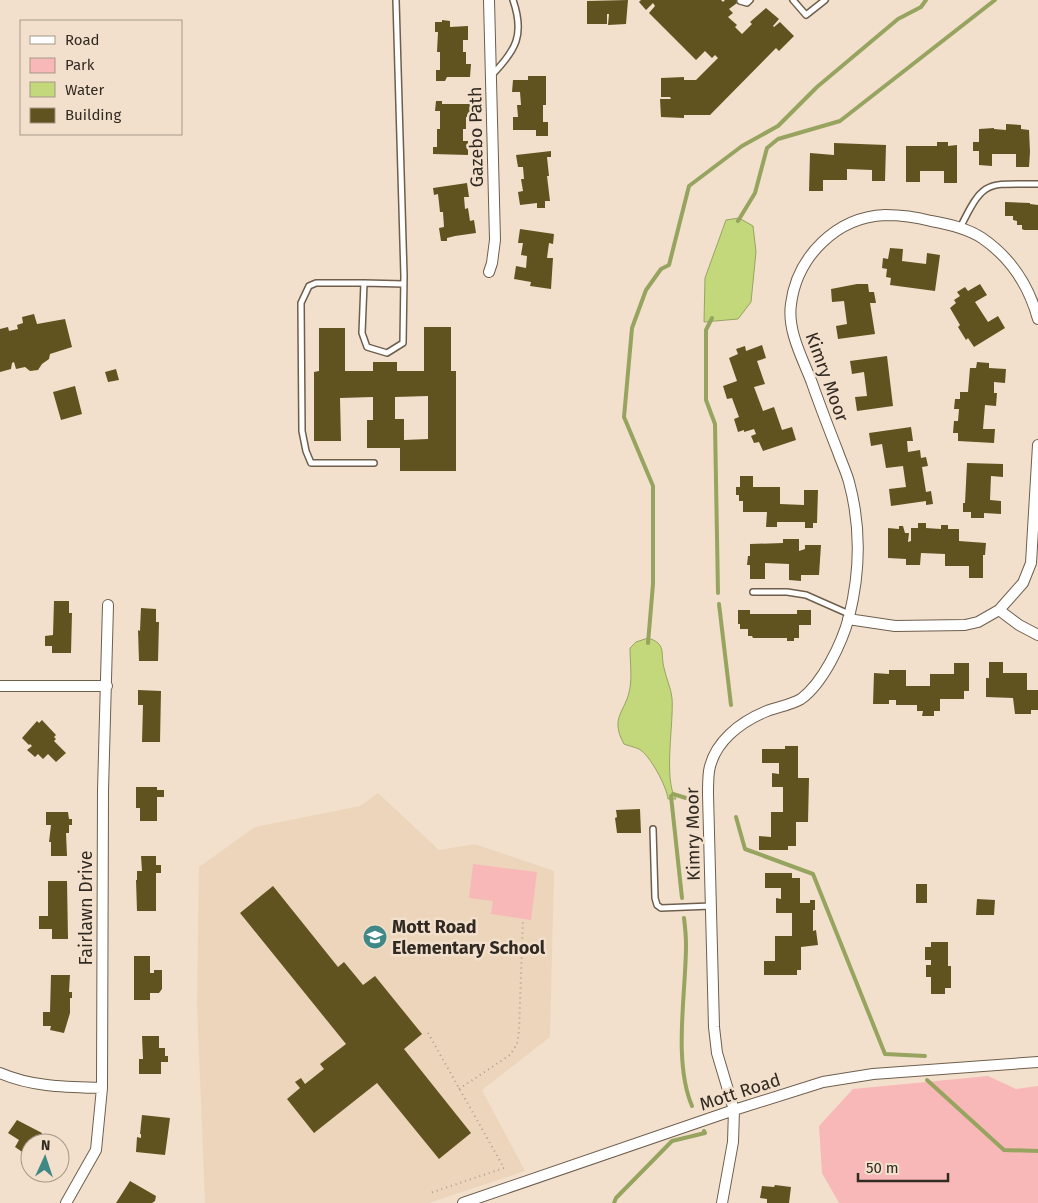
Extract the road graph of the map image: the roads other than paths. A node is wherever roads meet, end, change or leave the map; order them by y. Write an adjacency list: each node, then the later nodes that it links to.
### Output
1 (396, 0): 13 (lane)
2 (489, 0): 8 (street, Gazebo Path)
3 (513, 0): 8 (lane)
4 (740, 0): 5 (lane)
5 (750, 0)
6 (793, 0): 7 (lane)
7 (825, 0)
8 (491, 76): 11 (street, Gazebo Path)
9 (1038, 184): 10 (lane)
10 (960, 228): 14 (street, Kimry Moor); 21 (street, Kimry Moor)
11 (489, 272)
12 (364, 283): 13 (lane); 13 (lane); 16 (lane)
13 (404, 284)
14 (1038, 319)
15 (1038, 445): 17 (street)
16 (374, 463)
17 (1036, 492): 20 (street)
18 (753, 592): 21 (lane)
19 (108, 605): 24 (street, Fairlawn Drive)
20 (999, 610): 21 (street); 22 (street)
21 (849, 617): 26 (street, Kimry Moor)
22 (1038, 635)
23 (0, 686): 24 (street)
24 (107, 686): 29 (street, Fairlawn Drive)
25 (653, 829): 26 (lane)
26 (711, 906): 30 (street, Kimry Moor)
27 (1038, 1062): 30 (street, Mott Road)
28 (0, 1074): 29 (street)
29 (102, 1088): 31 (street, Fairlawn Drive)
30 (734, 1110): 32 (street, Mott Road); 33 (street, Kimry Moor)
31 (66, 1203)
32 (463, 1203)
33 (722, 1203)

